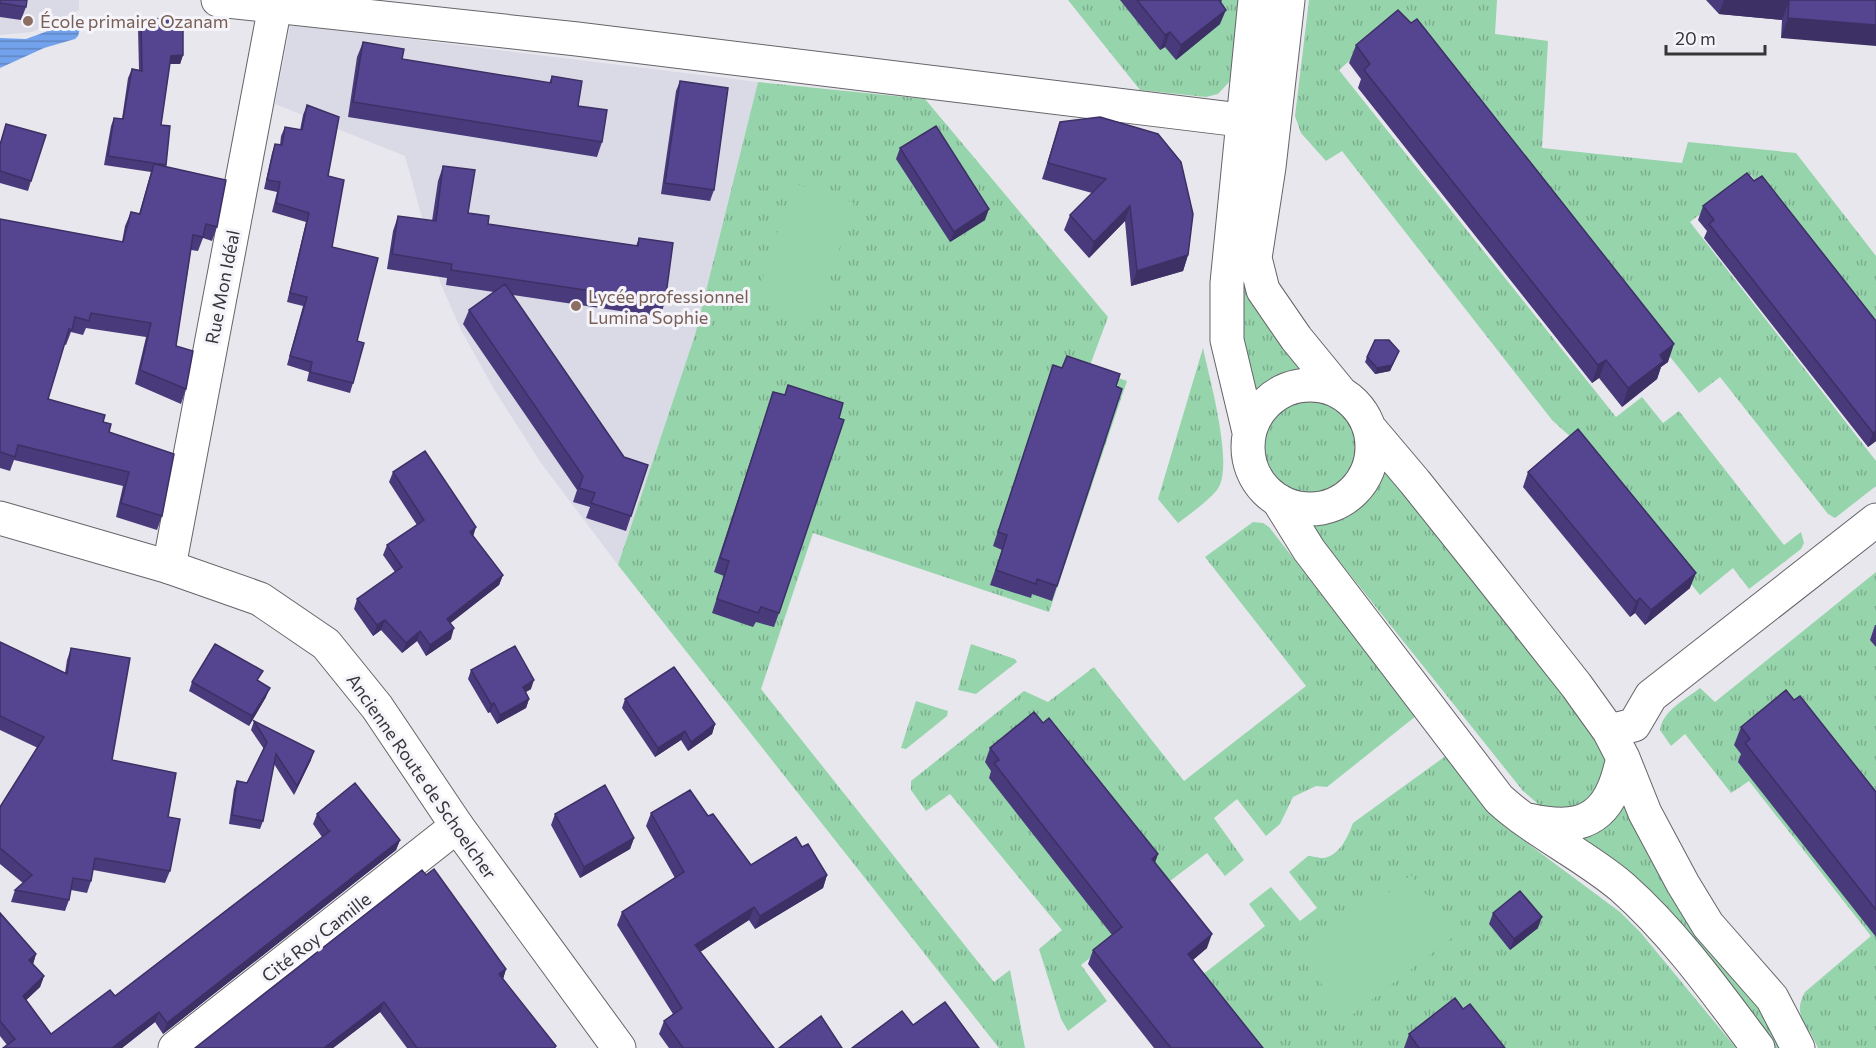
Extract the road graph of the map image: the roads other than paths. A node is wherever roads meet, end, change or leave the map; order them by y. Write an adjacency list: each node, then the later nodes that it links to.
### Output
1 (218, 0): 4 (street)
2 (1255, 0): 5 (street)
3 (1288, 0): 5 (street)
4 (274, 6): 5 (street); 12 (street, Rue Mon Idéal)
5 (1258, 122): 6 (street); 8 (street)
6 (1341, 393): 7 (street); 8 (street)
7 (1371, 430): 9 (street); 13 (street)
8 (1249, 432): 9 (street)
9 (1278, 500): 14 (street)
10 (0, 518): 12 (street, Ancienne Route de Schoelcher)
11 (1876, 520): 13 (street)
12 (169, 567): 15 (street, Ancienne Route de Schoelcher)
13 (1616, 745): 14 (street); 19 (street)
14 (1520, 818): 18 (street)
15 (457, 826): 16 (street, Cité Roy Camille); 17 (street, Ancienne Route de Schoelcher)
16 (175, 1048)
17 (620, 1048)
18 (1758, 1048)
19 (1798, 1048)

